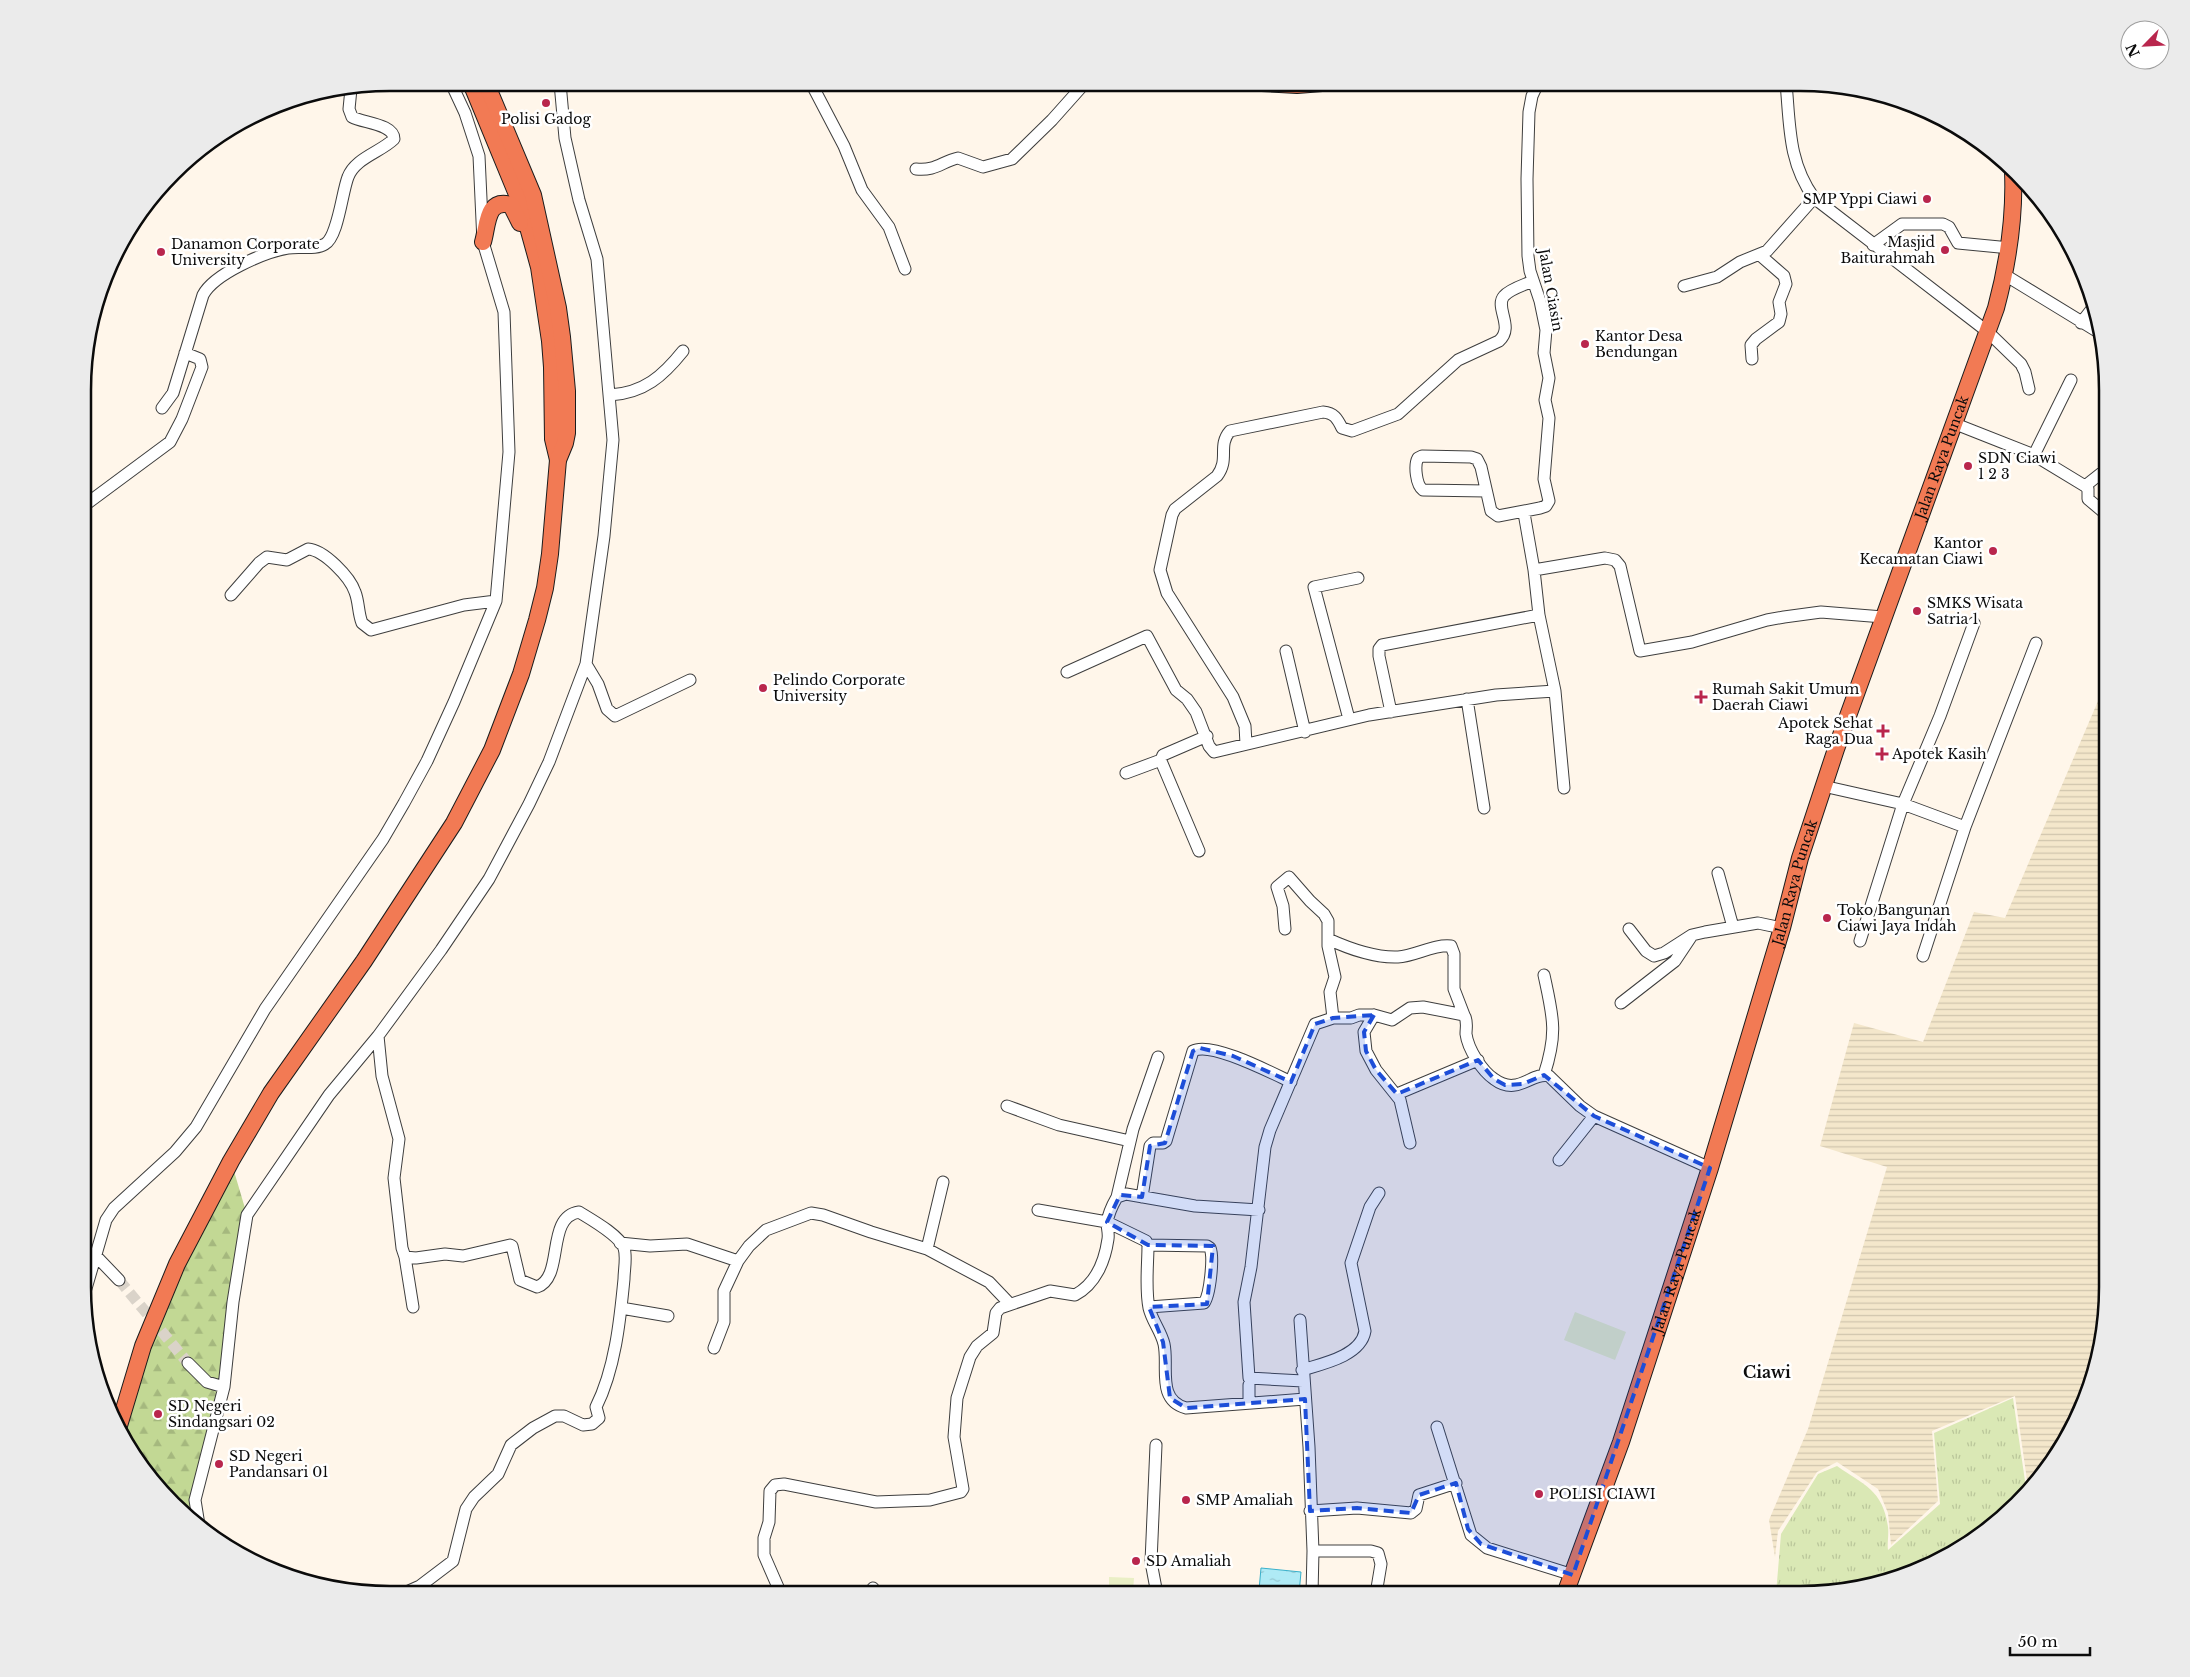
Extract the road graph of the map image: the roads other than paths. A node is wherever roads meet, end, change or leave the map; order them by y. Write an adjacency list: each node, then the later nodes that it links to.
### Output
1 (455, 91): 15 (street)
2 (474, 91): 17 (highway)
3 (490, 91): 11 (highway)
4 (501, 91): 11 (highway)
5 (561, 91): 33 (street)
6 (815, 91): 20 (street)
7 (1078, 91): 12 (street)
8 (1534, 91): 22 (street, Jalan Ciasin)
9 (1787, 91): 14 (street)
10 (351, 94): 29 (street)
11 (498, 109): 37 (highway)
12 (916, 168)
13 (2013, 181): 18 (highway, Jalan Raya Puncak)
14 (1814, 198): 16 (street); 19 (street)
15 (483, 242): 17 (highway); 47 (street)
16 (1873, 245): 18 (street); 27 (street)
17 (533, 246): 37 (highway)
18 (2010, 248): 21 (highway, Jalan Raya Puncak)
19 (1760, 255): 23 (street); 30 (street)
20 (905, 269)
21 (2005, 275): 25 (street); 27 (highway, Jalan Raya Puncak)
22 (1532, 281): 43 (street, Jalan Ciasin); 62 (street)
23 (1684, 286)
24 (2089, 312): 25 (street)
25 (2081, 322): 26 (street)
26 (2092, 329)
27 (1988, 332): 32 (street); 35 (highway, Jalan Raya Puncak)
28 (683, 351): 33 (street)
29 (185, 353): 34 (street); 41 (street)
30 (1752, 359)
31 (2071, 380): 36 (street)
32 (2029, 389)
33 (610, 396): 53 (street)
34 (162, 408)
35 (1953, 423): 36 (street); 49 (highway, Jalan Raya Puncak)
36 (2034, 455): 39 (street)
37 (558, 460): 125 (highway)
38 (2099, 475): 39 (street)
39 (2085, 486): 42 (street)
40 (1486, 491): 40 (street); 43 (street)
41 (91, 501)
42 (2099, 509)
43 (1524, 513): 44 (street)
44 (1534, 570): 48 (street); 49 (street)
45 (1358, 578): 59 (street)
46 (231, 595): 47 (street)
47 (496, 600): 107 (street)
48 (1539, 615): 56 (street); 58 (street)
49 (1883, 617): 65 (highway, Jalan Raya Puncak)
50 (1974, 623): 67 (street)
51 (2036, 644): 69 (street)
52 (1286, 651): 60 (street)
53 (586, 664): 55 (street); 85 (street)
54 (1067, 672): 61 (street)
55 (690, 680)
56 (1556, 691): 57 (street); 66 (street)
57 (1467, 700): 58 (street); 68 (street)
58 (1390, 712): 59 (street)
59 (1349, 719): 60 (street)
60 (1305, 732): 62 (street)
61 (1206, 736): 62 (street); 63 (street)
62 (1246, 744)
63 (1161, 760): 64 (street); 70 (street)
64 (1126, 774)
65 (1823, 786): 67 (street); 74 (highway, Jalan Raya Puncak)
66 (1564, 788)
67 (1903, 804): 69 (street); 78 (street)
68 (1484, 808)
69 (1965, 827): 79 (street)
70 (1199, 851)
71 (1718, 872): 72 (street)
72 (1733, 927): 74 (street); 76 (street)
73 (1629, 928): 76 (street)
74 (1782, 928): 96 (highway, Jalan Raya Puncak)
75 (1285, 929): 77 (street)
76 (1692, 935): 81 (street)
77 (1328, 939): 83 (street); 84 (street)
78 (1860, 941)
79 (1923, 956)
80 (1544, 975): 88 (street)
81 (1621, 1003)
82 (1374, 1014): 83 (street); 84 (street); 90 (street)
83 (1464, 1015): 87 (street)
84 (1333, 1018): 89 (street)
85 (378, 1036): 108 (street); 122 (street)
86 (1158, 1057): 93 (street)
87 (1478, 1060): 88 (street); 90 (street)
88 (1544, 1075): 92 (street)
89 (1291, 1082): 100 (street); 102 (street)
90 (1397, 1094): 94 (street)
91 (1007, 1106): 93 (street)
92 (1594, 1116): 95 (street); 96 (street)
93 (1130, 1141): 99 (street)
94 (1410, 1143)
95 (1559, 1160)
96 (1710, 1168): 132 (highway, Jalan Raya Puncak)
97 (943, 1182): 106 (street)
98 (1379, 1192): 120 (street)
99 (1117, 1197): 100 (street); 103 (street)
100 (1142, 1197): 102 (street)
101 (1038, 1210): 103 (street)
102 (1258, 1210): 120 (street)
103 (1107, 1222): 105 (street); 112 (street)
104 (620, 1243): 108 (street); 109 (street); 114 (street)
105 (1148, 1245): 115 (street); 115 (street)
106 (927, 1249): 109 (street); 112 (street)
107 (96, 1256): 110 (street); 111 (street)
108 (405, 1257): 113 (street)
109 (738, 1261): 118 (street)
110 (91, 1272)
111 (119, 1280)
112 (1009, 1304): 134 (street)
113 (414, 1308)
114 (621, 1308): 116 (street); 133 (street)
115 (1149, 1308): 124 (street)
116 (668, 1316)
117 (1300, 1320): 120 (street)
118 (714, 1348)
119 (188, 1363): 122 (street)
120 (1303, 1375): 123 (street)
121 (1249, 1385): 124 (street)
122 (224, 1387): 130 (street)
123 (1305, 1399): 124 (street); 129 (street)
124 (1249, 1402)
125 (121, 1417)
126 (1437, 1427): 128 (street)
127 (1156, 1445): 135 (street)
128 (1456, 1483): 129 (street); 132 (street)
129 (1310, 1512): 131 (street)
130 (197, 1516)
131 (1313, 1551): 136 (street); 137 (street)
132 (1573, 1574): 138 (highway, Jalan Raya Puncak)
133 (420, 1586)
134 (778, 1586)
135 (1156, 1586)
136 (1312, 1586)
137 (1377, 1586)
138 (1569, 1586)

